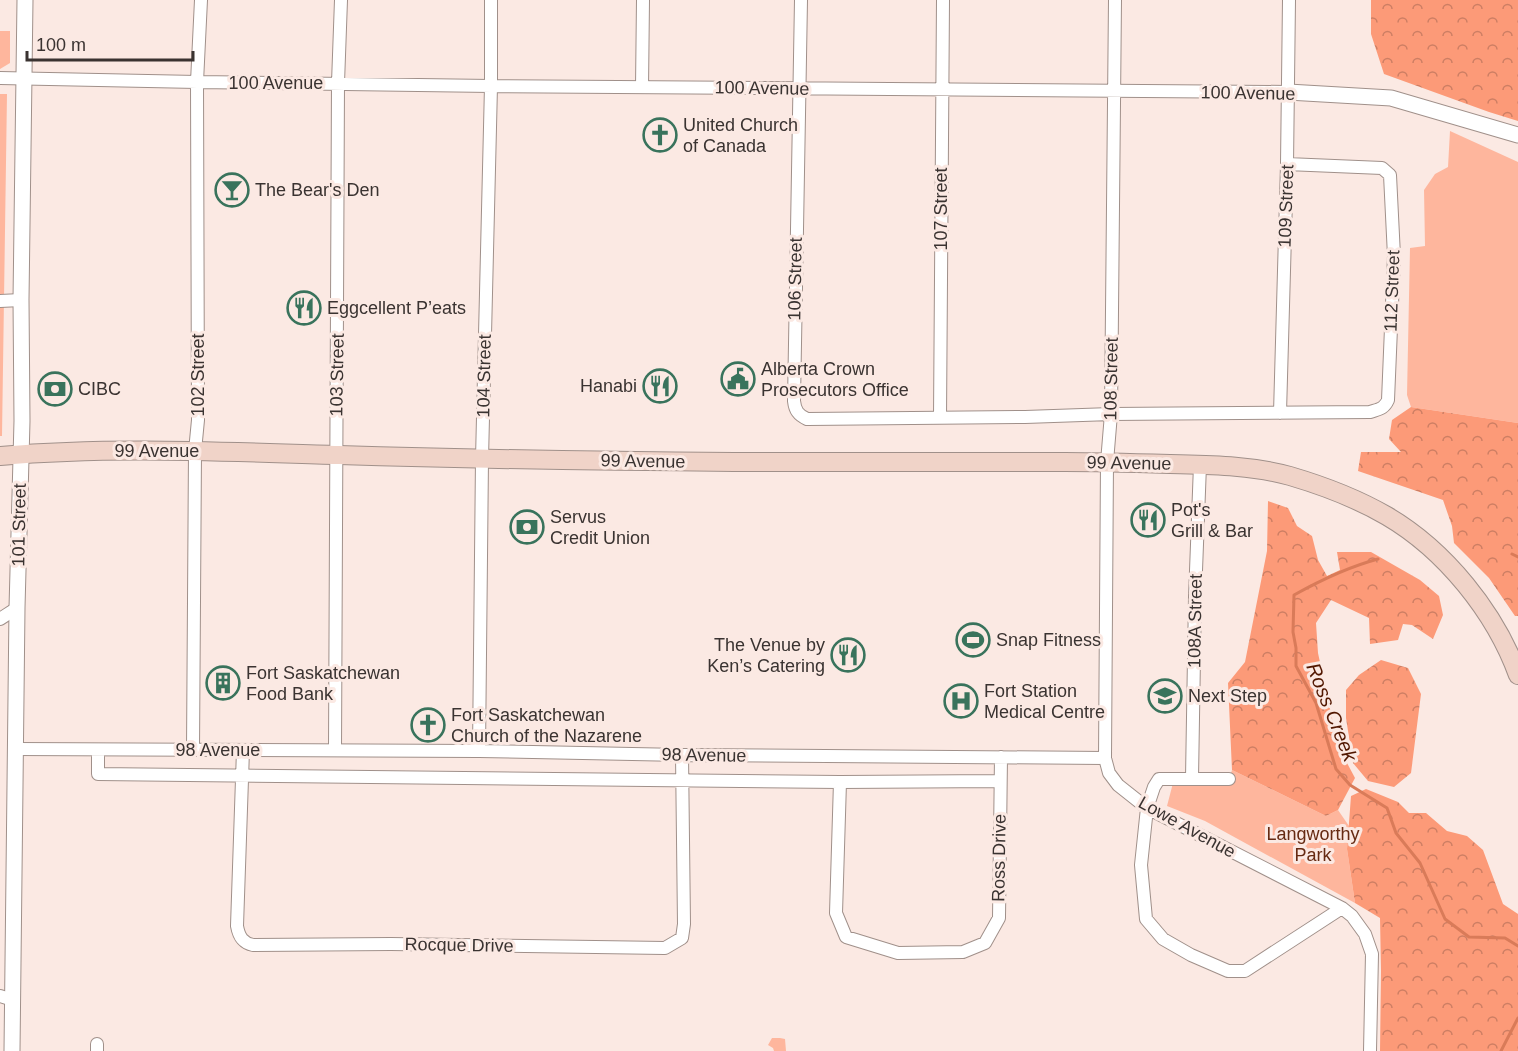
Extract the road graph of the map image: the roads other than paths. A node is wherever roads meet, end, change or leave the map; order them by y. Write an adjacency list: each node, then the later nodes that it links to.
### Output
1 (25, 0): 11 (street, 101 Street)
2 (201, 0): 12 (street, 102 Street)
3 (341, 0): 13 (street, 103 Street)
4 (491, 0): 14 (street, 104 Street)
5 (643, 0): 15 (street)
6 (801, 0): 16 (street, 106 Street)
7 (943, 0): 17 (street, 107 Street)
8 (1115, 0): 18 (street, 108 Street)
9 (1289, 0): 19 (street, 109 Street)
10 (0, 78): 11 (street, 100 Avenue)
11 (23, 78): 12 (street, 100 Avenue); 22 (street, 101 Street)
12 (197, 82): 13 (street, 100 Avenue); 27 (street, 102 Street)
13 (338, 83): 14 (street, 100 Avenue); 29 (street, 103 Street)
14 (491, 86): 15 (street, 100 Avenue); 31 (street, 104 Street)
15 (642, 87): 16 (street, 100 Avenue)
16 (800, 89): 17 (street, 100 Avenue); 26 (street, 106 Street)
17 (942, 90): 18 (street, 100 Avenue); 26 (street, 107 Street)
18 (1114, 92): 19 (street, 100 Avenue); 25 (street, 108 Street)
19 (1288, 92): 20 (street, 100 Avenue); 21 (street, 109 Street)
20 (1518, 135)
21 (1287, 164): 24 (street, 109 Street); 24 (street, 112 Street)
22 (21, 300): 23 (street); 28 (street, 101 Street)
23 (0, 301)
24 (1280, 413): 25 (street)
25 (1111, 414): 26 (street); 32 (street, 108 Street)
26 (940, 418)
27 (195, 450): 28 (main road, 99 Avenue); 29 (main road, 99 Avenue); 39 (street, 102 Street)
28 (21, 454): 30 (main road, 99 Avenue); 34 (street, 101 Street)
29 (336, 455): 31 (main road, 99 Avenue); 41 (street, 103 Street)
30 (0, 456)
31 (482, 459): 32 (main road, 99 Avenue); 42 (street, 104 Street)
32 (1107, 462): 33 (main road, 99 Avenue); 45 (street, 108 Street)
33 (1200, 465): 36 (main road, 99 Avenue); 47 (street, 108A Street)
34 (17, 608): 35 (street); 37 (street, 101 Street)
35 (0, 619)
36 (1518, 675)
37 (15, 749): 38 (street, 98 Avenue); 54 (street, 101 Street)
38 (98, 750): 39 (street, 98 Avenue); 46 (street)
39 (193, 750): 40 (street, 98 Avenue)
40 (243, 750): 41 (street, 98 Avenue); 46 (street, Rocque Drive)
41 (335, 750): 42 (street, 98 Avenue)
42 (479, 751): 43 (street, 98 Avenue)
43 (682, 755): 44 (street, 98 Avenue); 49 (street, Rocque Drive)
44 (1001, 757): 45 (street, 98 Avenue); 50 (street, Ross Drive)
45 (1105, 758): 52 (street, Lowe Avenue)
46 (242, 776): 49 (street); 49 (street, Rocque Drive)
47 (1192, 778): 48 (street); 52 (street)
48 (1229, 779)
49 (682, 780): 51 (street)
50 (1000, 781): 51 (street); 51 (street, Ross Drive)
51 (840, 782)
52 (1147, 808): 53 (street, Lowe Avenue); 53 (street)
53 (1342, 908): 56 (street, Lowe Avenue)
54 (7, 998): 55 (street, 101 Street)
55 (12, 1051)
56 (1371, 1051)

